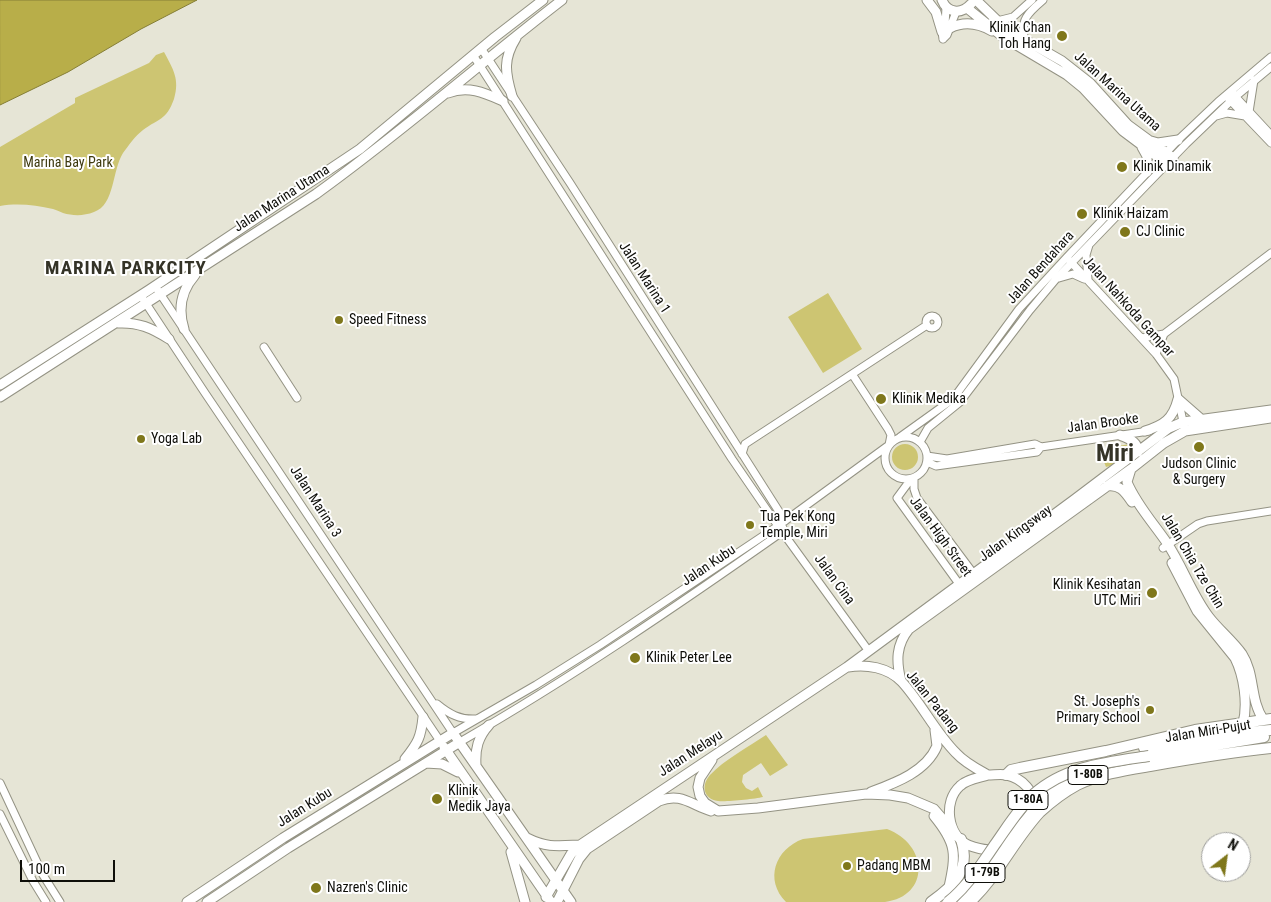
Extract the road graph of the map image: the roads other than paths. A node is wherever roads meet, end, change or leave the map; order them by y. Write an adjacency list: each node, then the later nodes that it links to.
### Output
1 (543, 0): 15 (main road, Jalan Marina Utama)
2 (562, 0): 12 (main road, Jalan Marina Utama)
3 (927, 0): 11 (main road)
4 (974, 0): 8 (main road); 10 (main road, Jalan Marina Utama)
5 (1032, 0): 10 (street)
6 (1043, 0): 14 (street)
7 (942, 2): 9 (main road); 11 (street)
8 (967, 8): 9 (main road); 13 (main road, Jalan Marina Utama)
9 (956, 12): 11 (street)
10 (997, 22): 14 (main road, Jalan Marina Utama)
11 (946, 30): 13 (main road)
12 (519, 33): 18 (main road, Jalan Marina Utama); 23 (main road)
13 (1003, 37): 30 (main road, Jalan Marina Utama)
14 (1025, 40): 30 (main road, Jalan Marina Utama)
15 (481, 48): 16 (main road, Jalan Marina Utama); 18 (street, Jalan Marina 1)
16 (473, 55): 19 (street, Jalan Marina 1); 40 (main road, Jalan Marina Utama)
17 (1271, 57): 24 (street)
18 (488, 58): 19 (main road, Jalan Marina Utama); 23 (street, Jalan Marina 1)
19 (480, 65): 22 (main road, Jalan Marina Utama); 25 (street, Jalan Marina 1)
20 (1271, 67): 21 (street)
21 (1254, 80): 24 (street); 26 (street)
22 (444, 95): 25 (main road); 37 (main road, Jalan Marina Utama)
23 (512, 96): 68 (street, Jalan Marina 1)
24 (1230, 96): 26 (street); 27 (street, Jalan Bendahara); 29 (street, Jalan Bendahara)
25 (503, 101): 75 (street, Jalan Marina 1)
26 (1247, 114): 27 (street); 28 (street); 31 (street)
27 (1215, 116): 32 (street, Jalan Bendahara)
28 (1271, 135)
29 (1178, 140): 30 (main road); 32 (street, Jalan Bendahara)
30 (1145, 143): 32 (main road); 33 (main road)
31 (1271, 143)
32 (1167, 158): 33 (street, Jalan Bendahara); 34 (street, Jalan Bendahara)
33 (1147, 172): 36 (street, Jalan Bendahara)
34 (1090, 242): 36 (street, Jalan Bendahara); 39 (street)
35 (1271, 252): 47 (street)
36 (1069, 260): 38 (street, Jalan Bendahara); 39 (street, Jalan Nahkoda Gampar); 64 (street, Jalan Bendahara)
37 (204, 266): 42 (main road, Jalan Marina Utama); 46 (main road)
38 (1056, 279): 39 (street); 65 (street, Jalan Bendahara)
39 (1089, 281): 48 (street, Jalan Nahkoda Gampar)
40 (155, 286): 41 (main road, Jalan Marina Utama); 42 (street, Jalan Marina 3)
41 (141, 295): 43 (street); 53 (main road, Jalan Marina Utama)
42 (161, 295): 43 (main road, Jalan Marina Utama); 46 (street, Jalan Marina 3)
43 (146, 304): 44 (main road, Jalan Marina Utama); 49 (street)
44 (116, 324): 49 (main road); 54 (main road, Jalan Marina Utama)
45 (927, 325): 52 (street)
46 (184, 329): 83 (street, Jalan Marina 3)
47 (1164, 334): 48 (street); 51 (street)
48 (1142, 338): 51 (street, Jalan Nahkoda Gampar)
49 (169, 339): 84 (street)
50 (264, 347): 55 (street)
51 (1156, 354): 56 (street, Jalan Nahkoda Gampar)
52 (852, 374): 66 (street); 68 (street)
53 (0, 385)
54 (0, 397)
55 (297, 398)
56 (1178, 399): 59 (main road); 60 (street, Jalan Nahkoda Gampar); 62 (main road)
57 (1271, 410): 59 (main road)
58 (1271, 418): 60 (main road)
59 (1202, 420): 60 (main road)
60 (1184, 427): 61 (main road); 70 (main road, Jalan Kingsway)
61 (1169, 428): 62 (street, Jalan Brooke); 67 (main road, Jalan Kingsway)
62 (1145, 431): 63 (street, Jalan Brooke)
63 (1120, 435): 67 (main road); 69 (street, Jalan Brooke)
64 (900, 437): 65 (street); 66 (street)
65 (920, 442): 69 (street)
66 (889, 444): 71 (street); 74 (street)
67 (1138, 452): 77 (main road, Jalan Kingsway)
68 (742, 454): 74 (street, Jalan Marina 1)
69 (927, 459): 71 (street)
70 (1131, 469): 72 (main road, Jalan Kingsway); 76 (main road, Jalan Chia Tze Chin)
71 (912, 478): 77 (street, Jalan High Street); 78 (street, Jalan High Street)
72 (1107, 486): 76 (main road, Jalan Chia Tze Chin); 77 (main road, Jalan Kingsway)
73 (1271, 510): 76 (street)
74 (785, 521): 75 (street)
75 (780, 529): 79 (street, Jalan Cina); 85 (street, Jalan Kubu); 88 (street, Jalan Kubu)
76 (1166, 546): 80 (main road, Jalan Chia Tze Chin)
77 (976, 577): 78 (main road, Jalan Kingsway)
78 (961, 587): 79 (main road, Jalan Kingsway); 82 (main road, Jalan Kingsway)
79 (868, 650): 81 (main road, Jalan Melayu)
80 (1233, 650): 86 (main road, Jalan Chia Tze Chin); 87 (main road, Jalan Chia Tze Chin)
81 (847, 667): 82 (main road, Jalan Padang); 98 (main road, Jalan Melayu)
82 (901, 680): 89 (main road, Jalan Padang)
83 (428, 697): 85 (street); 91 (street, Jalan Marina 3)
84 (423, 717): 93 (street); 101 (main road)
85 (477, 719): 91 (street, Jalan Kubu)
86 (1267, 719): 87 (highway)
87 (1243, 723): 97 (highway)
88 (489, 725): 94 (street, Jalan Kubu); 102 (main road)
89 (934, 725): 105 (main road, Jalan Padang); 107 (main road)
90 (1271, 730): 97 (highway)
91 (453, 733): 93 (main road, Jalan Kubu); 94 (main road)
92 (1271, 736): 99 (highway, Jalan Miri-Pujut / 1-80A)
93 (440, 741): 96 (main road); 101 (main road, Jalan Kubu)
94 (460, 742): 96 (main road, Jalan Kubu); 102 (main road)
95 (1271, 748): 99 (highway, Jalan Miri-Pujut / 1-80B)
96 (446, 750): 100 (main road, Jalan Kubu); 104 (main road)
97 (1106, 751): 103 (highway)
98 (716, 754): 110 (main road); 116 (main road, Jalan Melayu)
99 (1150, 761): 109 (highway, 1-80B); 129 (highway, 1-80A, bridge); 131 (highway, 1-80B)
100 (424, 764): 104 (main road); 124 (main road, Jalan Kubu)
101 (400, 765): 123 (main road, Jalan Kubu)
102 (476, 766): 113 (main road)
103 (1006, 774): 105 (main road); 109 (main road)
104 (463, 775): 115 (main road)
105 (988, 775): 112 (main road)
106 (0, 783): 122 (street)
107 (866, 794): 108 (main road); 110 (main road)
108 (915, 800): 112 (main road); 118 (main road)
109 (1033, 809): 114 (main road)
110 (718, 811): 119 (main road, Jalan Melayu)
111 (0, 814): 121 (street)
112 (957, 836): 114 (main road); 118 (highway)
113 (525, 837): 116 (main road); 117 (main road)
114 (1007, 842): 130 (highway, 1-79B)
115 (509, 843): 120 (main road); 125 (main road)
116 (580, 845): 117 (main road, Jalan Melayu)
117 (555, 880): 119 (main road); 120 (main road, Jalan Melayu)
118 (949, 887): 128 (highway)
119 (563, 891): 126 (main road, Jalan Melayu); 127 (main road)
120 (547, 900)
121 (46, 902)
122 (60, 902)
123 (186, 902)
124 (207, 902)
125 (525, 902)
126 (558, 902)
127 (571, 902)
128 (930, 902)
129 (948, 902)
130 (960, 902)
131 (970, 902)

